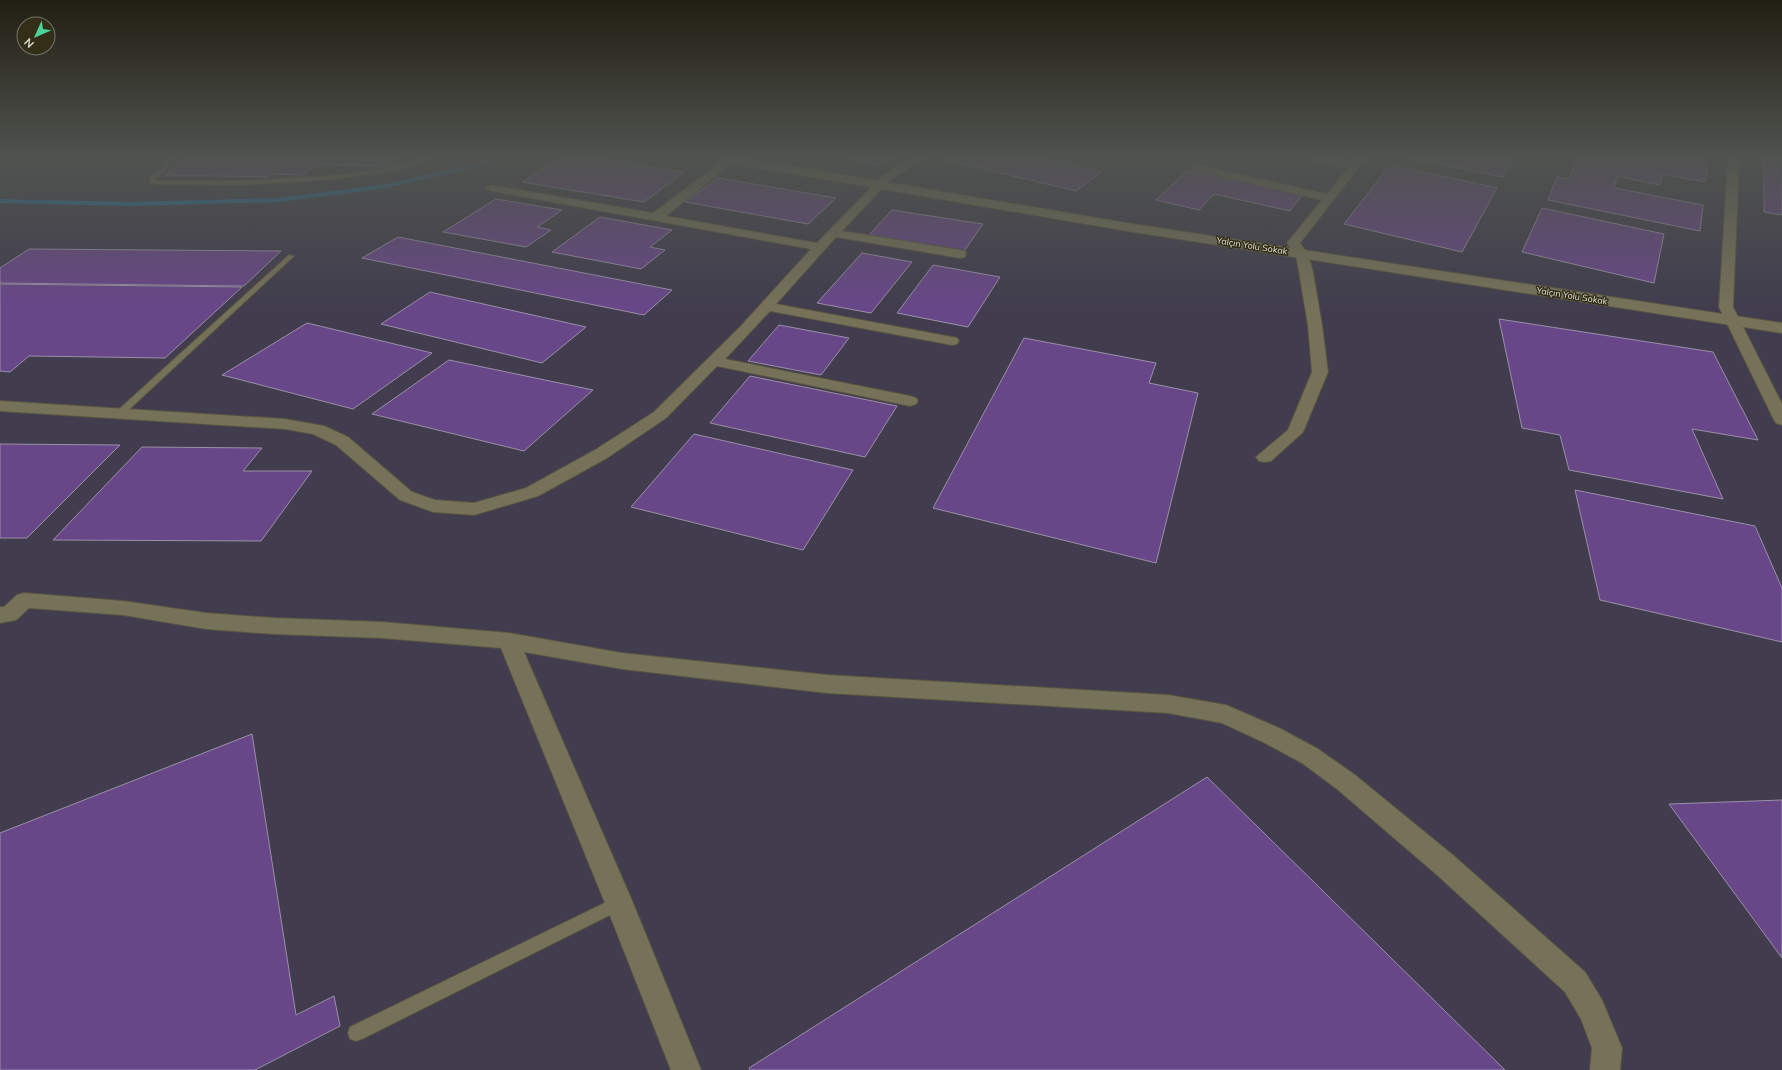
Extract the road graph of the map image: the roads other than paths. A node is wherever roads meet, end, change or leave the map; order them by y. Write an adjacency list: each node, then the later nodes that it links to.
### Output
1 (600, 208): 7 (street)
2 (667, 208): 7 (street)
3 (858, 208): 8 (street)
4 (1024, 208): 10 (street, Yalçın Yolu Sokak)
5 (1323, 208): 10 (street)
6 (1733, 208): 14 (street)
7 (655, 218): 9 (street)
8 (833, 233): 9 (street); 11 (street)
9 (820, 247): 13 (street)
10 (1297, 248): 14 (street, Yalçın Yolu Sokak); 23 (street)
11 (960, 254)
12 (291, 256): 21 (lane)
13 (766, 306): 17 (street); 18 (street)
14 (1729, 314): 15 (street, Yalçın Yolu Sokak); 16 (street, Yalçın Yolu Sokak); 22 (street)
15 (1782, 316)
16 (1782, 328)
17 (952, 341)
18 (714, 361): 19 (street); 21 (street)
19 (910, 401)
20 (0, 406): 21 (street)
21 (119, 414)
22 (1782, 420)
23 (1265, 457)
24 (0, 615): 25 (street)
25 (509, 641): 26 (street); 29 (street)
26 (620, 903): 27 (lane); 28 (street)
27 (356, 1033)
28 (686, 1070)
29 (1605, 1070)

